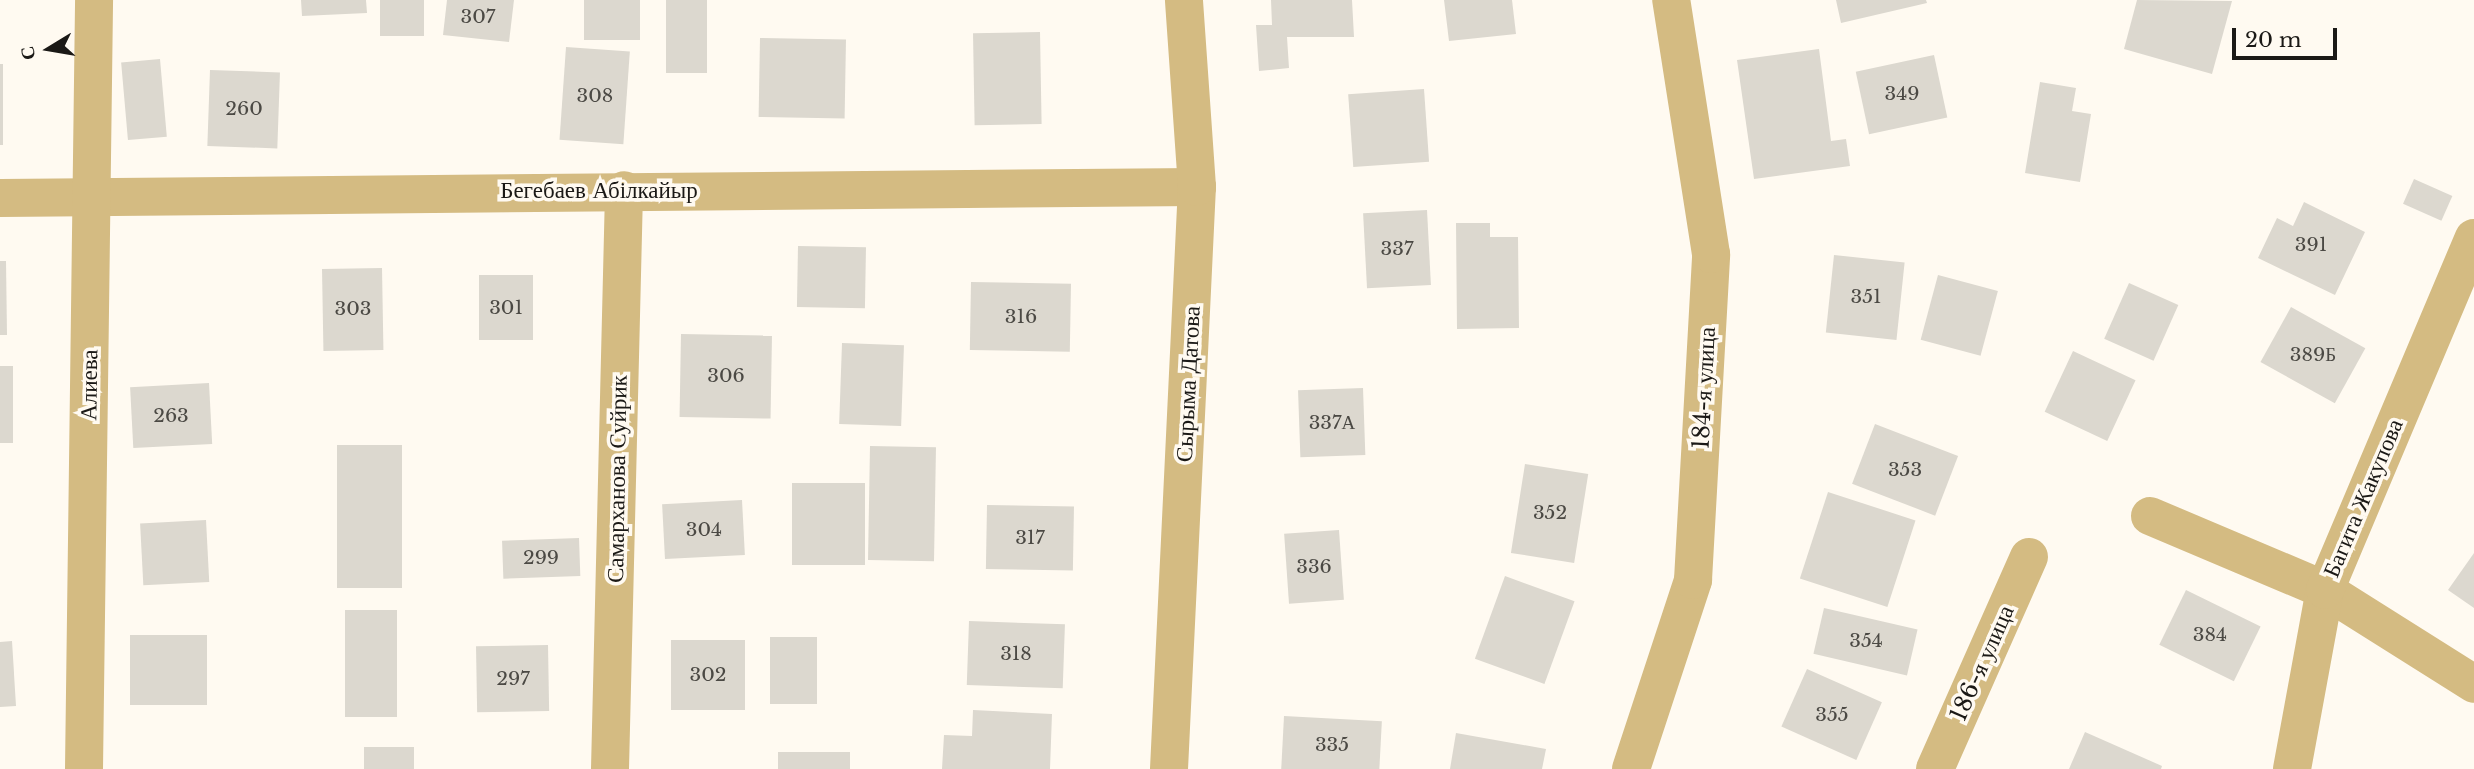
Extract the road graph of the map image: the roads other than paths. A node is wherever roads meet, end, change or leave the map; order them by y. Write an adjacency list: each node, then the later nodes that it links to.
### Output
1 (94, 0): 7 (street, Алиева)
2 (1184, 0): 4 (street, Сырыма Датова)
3 (1671, 0): 16 (street, 184-я улица)
4 (1197, 187): 5 (street, Бегебаев Абілкайыр); 15 (street, Сырыма Датова)
5 (624, 190): 7 (street, Бегебаев Абілкайыр); 14 (street, Самарханова Суйрик)
6 (0, 198): 7 (street, Бегебаев Абілкайыр)
7 (92, 199): 13 (street, Алиева)
8 (2474, 238): 11 (street, Багита Жакупова)
9 (2150, 516): 11 (street)
10 (2029, 557): 17 (street, 186-я улица)
11 (2325, 590): 12 (street); 18 (street, Багита Жакупова)
12 (2474, 684)
13 (84, 769)
14 (610, 769)
15 (1169, 769)
16 (1631, 769)
17 (1935, 769)
18 (2292, 769)

